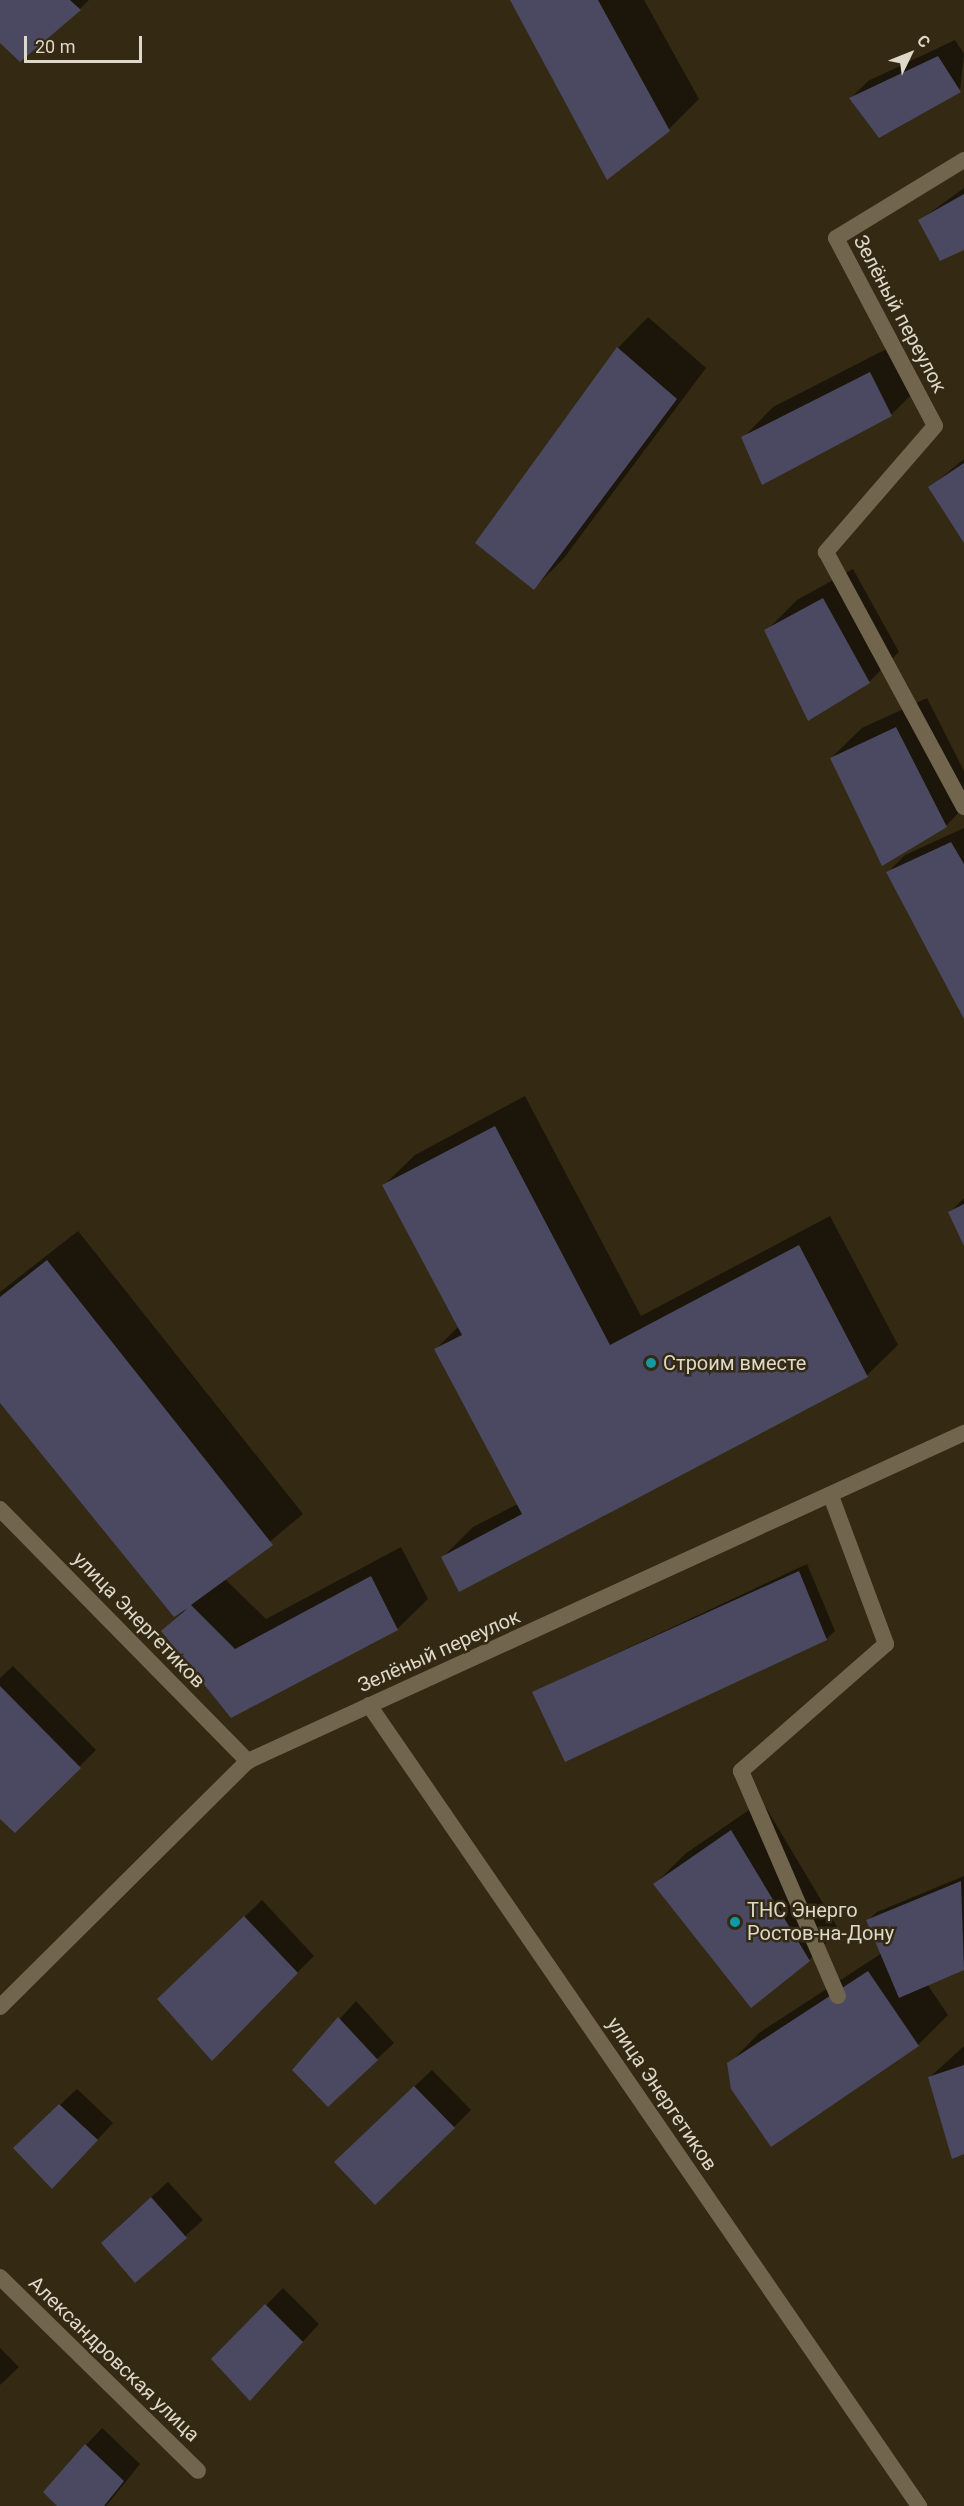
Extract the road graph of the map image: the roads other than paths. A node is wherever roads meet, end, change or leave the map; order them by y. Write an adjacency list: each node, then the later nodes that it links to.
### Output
1 (964, 160): 2 (street, Зелёный переулок)
2 (964, 807)
3 (964, 1433): 4 (street, Зелёный переулок)
4 (831, 1497): 6 (street, Зелёный переулок); 8 (street)
5 (0, 1509): 7 (street, улица Энергетиков)
6 (369, 1705): 7 (street, Зелёный переулок); 12 (street, улица Энергетиков)
7 (248, 1761): 9 (street, Зелёный переулок)
8 (838, 1996)
9 (0, 2007)
10 (0, 2277): 11 (street, Александровская улица)
11 (198, 2471)
12 (919, 2506)

